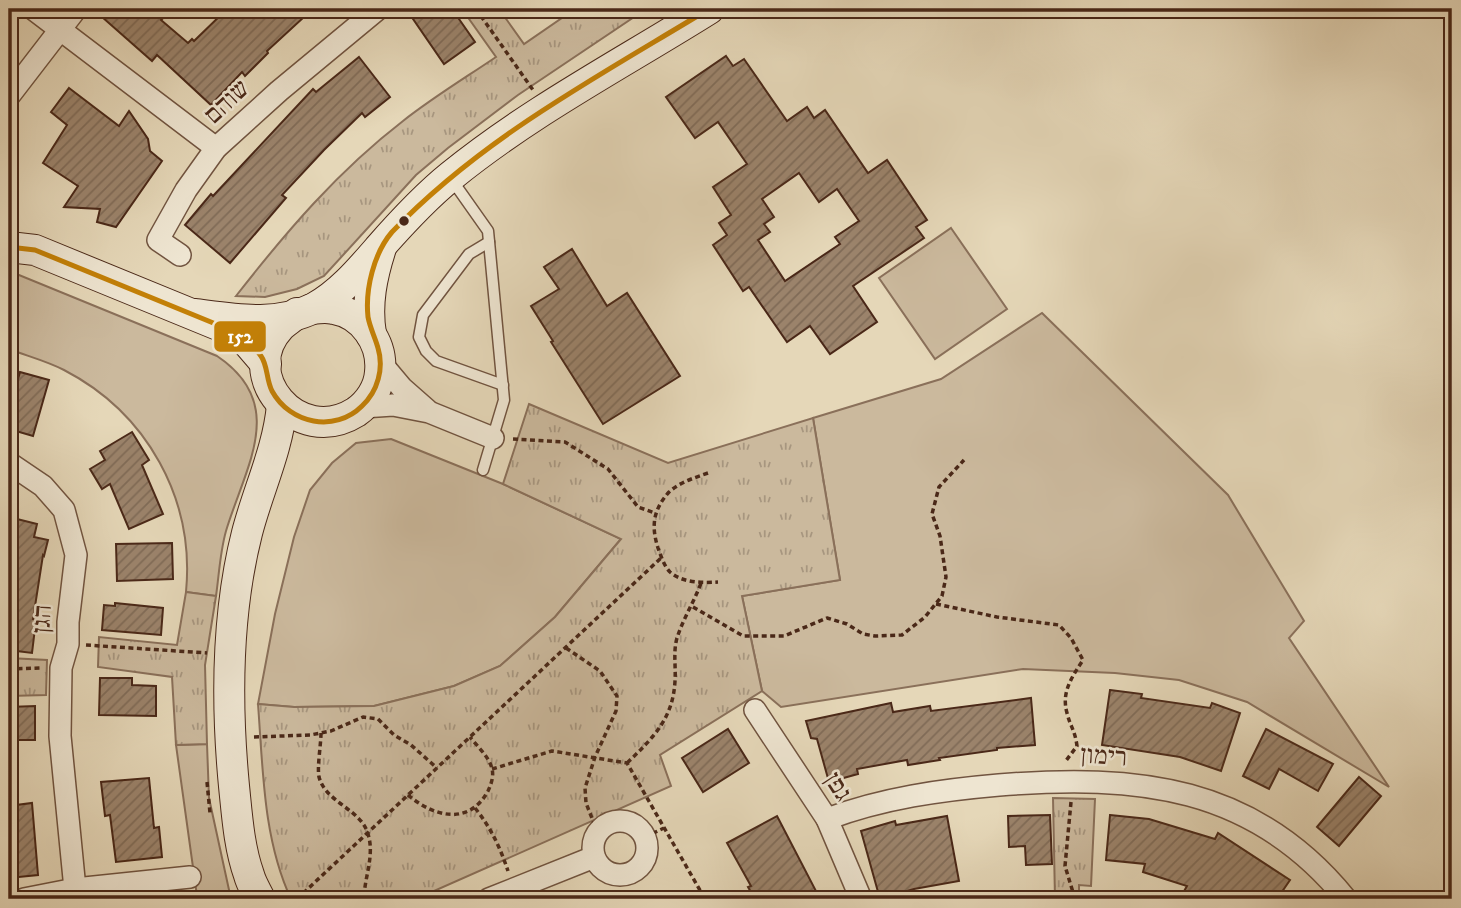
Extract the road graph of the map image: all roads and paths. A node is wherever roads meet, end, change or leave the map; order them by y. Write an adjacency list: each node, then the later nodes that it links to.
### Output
1 (33, 9): 6 (street)
2 (75, 9): 6 (street)
3 (378, 9): 9 (street, שוהם)
4 (476, 9): 8 (path)
5 (709, 9): 8 (street)
6 (59, 29): 7 (street); 9 (street)
7 (9, 96)
8 (547, 109): 10 (street)
9 (216, 148): 15 (street, שוהם)
10 (449, 177): 12 (lane); 13 (street)
11 (9, 230): 14 (street)
12 (489, 242): 21 (lane); 21 (lane)
13 (383, 244): 16 (street); 18 (street)
14 (22, 248): 17 (street)
15 (180, 254)
16 (305, 311): 17 (street); 18 (street); 20 (street)
17 (194, 314): 20 (street)
18 (371, 334): 19 (street)
19 (381, 363): 23 (street); 24 (street)
20 (265, 364): 22 (street)
21 (503, 385): 26 (lane)
22 (282, 405): 25 (street); 30 (street)
23 (363, 407): 24 (street); 25 (street)
24 (429, 412): 26 (street)
25 (312, 422): 30 (street)
26 (493, 438): 29 (lane); 32 (path)
27 (964, 460): 36 (path)
28 (9, 463): 38 (street, הגן)
29 (483, 470)
30 (267, 471): 40 (street)
31 (708, 473): 32 (path)
32 (655, 513): 33 (path)
33 (661, 558): 35 (path); 39 (path)
34 (718, 582): 35 (path)
35 (701, 583): 37 (path)
36 (936, 604): 37 (path); 52 (path)
37 (693, 607): 48 (path)
38 (68, 644): 40 (path); 41 (street, הגן)
39 (565, 648): 46 (path); 47 (path)
40 (214, 650): 45 (street)
41 (61, 668): 42 (path); 62 (street, הגן)
42 (9, 669)
43 (755, 710): 55 (street, גפן)
44 (321, 733): 45 (path); 49 (path); 59 (path)
45 (230, 737): 65 (street)
46 (470, 737): 49 (path); 50 (path)
47 (594, 757): 48 (path); 50 (path); 57 (path)
48 (627, 763): 58 (path)
49 (437, 768): 53 (path)
50 (492, 769): 54 (path)
51 (207, 774): 56 (path)
52 (1062, 781): 55 (street, רימון); 71 (path); 72 (street, רימון)
53 (408, 795): 54 (path); 59 (path)
54 (475, 808): 63 (path)
55 (827, 818): 70 (street, גפן)
56 (212, 823)
57 (597, 831): 58 (street); 60 (street)
58 (654, 832): 60 (street); 69 (path)
59 (368, 833): 66 (path); 67 (path)
60 (594, 857): 63 (street)
61 (190, 877): 62 (street)
62 (75, 889): 64 (street)
63 (511, 890): 68 (street)
64 (24, 899)
65 (260, 899)
66 (297, 899)
67 (364, 899)
68 (489, 899)
69 (705, 899)
70 (861, 899)
71 (1074, 899)
72 (1346, 899)

